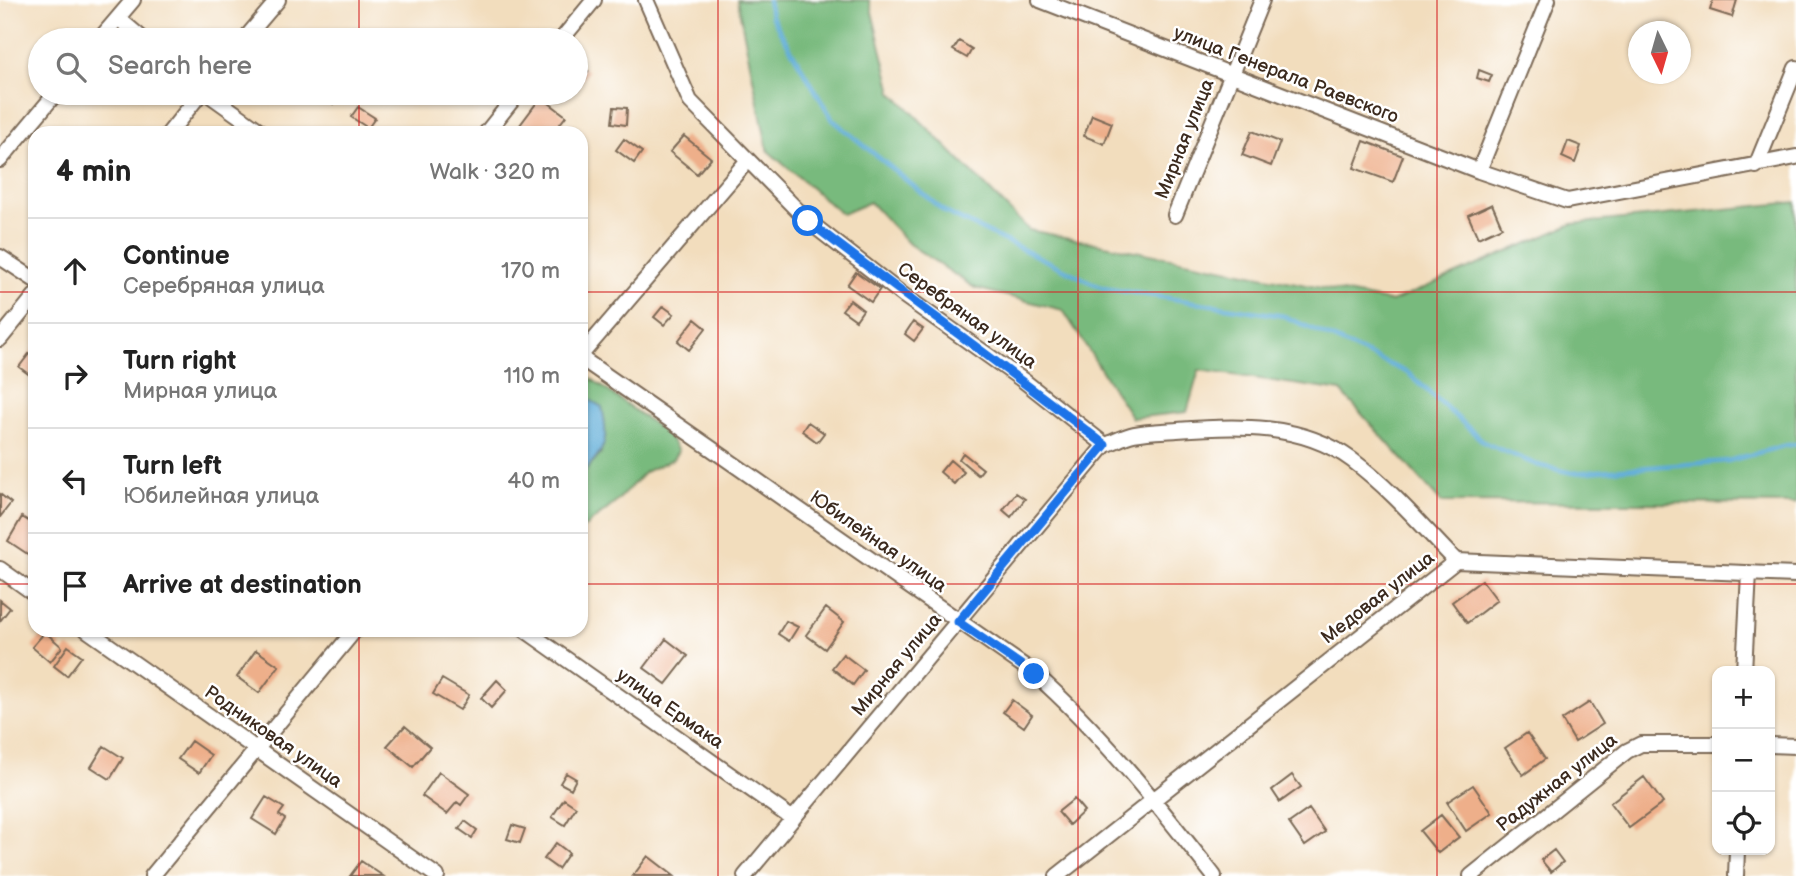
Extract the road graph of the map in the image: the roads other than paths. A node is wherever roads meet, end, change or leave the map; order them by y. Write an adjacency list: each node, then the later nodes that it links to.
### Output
1 (133, 0): 8 (street)
2 (278, 0): 11 (street)
3 (594, 0): 12 (street)
4 (646, 0): 26 (street, Серебряная улица)
5 (1040, 0): 14 (street, улица Генерала Раевского)
6 (1262, 0): 14 (street, Мирная улица)
7 (1548, 0): 28 (street)
8 (118, 18): 9 (street); 10 (street)
9 (109, 28)
10 (130, 28)
11 (254, 28)
12 (571, 28)
13 (1796, 68): 27 (street)
14 (1232, 75): 28 (street, улица Генерала Раевского); 29 (street, Мирная улица)
15 (46, 105): 19 (street)
16 (191, 105): 21 (street)
17 (224, 105): 22 (street)
18 (509, 105): 23 (street)
19 (28, 126)
20 (28, 126): 25 (street)
21 (175, 126)
22 (254, 126)
23 (492, 126)
24 (1796, 157): 27 (street, улица Генерала Раевского)
25 (0, 160)
26 (748, 160): 34 (street); 36 (street, Серебряная улица)
27 (1756, 166): 28 (street, улица Генерала Раевского)
28 (1479, 171)
29 (1175, 215)
30 (0, 257): 31 (street)
31 (28, 275)
32 (28, 305): 33 (street)
33 (0, 339)
34 (588, 348)
35 (588, 361): 42 (street, Юбилейная улица)
36 (1105, 445): 37 (street); 42 (street, Мирная улица)
37 (1456, 561): 39 (street, Медовая улица); 51 (street, Медовая улица)
38 (0, 569): 41 (street)
39 (1749, 573): 40 (street, Медовая улица); 46 (street)
40 (1796, 575)
41 (28, 589)
42 (958, 622): 51 (street, Юбилейная улица); 52 (street, Мирная улица)
43 (97, 637): 50 (street, Родниковая улица)
44 (349, 637): 50 (street)
45 (535, 637): 52 (street, улица Ермака)
46 (1744, 666)
47 (1712, 744): 59 (street, Радужная улица)
48 (1775, 745): 49 (street)
49 (1796, 746)
50 (256, 749): 54 (street); 55 (street, Родниковая улица)
51 (1153, 798): 57 (street, Медовая улица); 58 (street, Юбилейная улица)
52 (793, 819): 56 (street, Мирная улица)
53 (1737, 855): 60 (street)
54 (152, 876)
55 (437, 876)
56 (745, 876)
57 (1057, 876)
58 (1214, 876)
59 (1471, 876)
60 (1736, 876)

